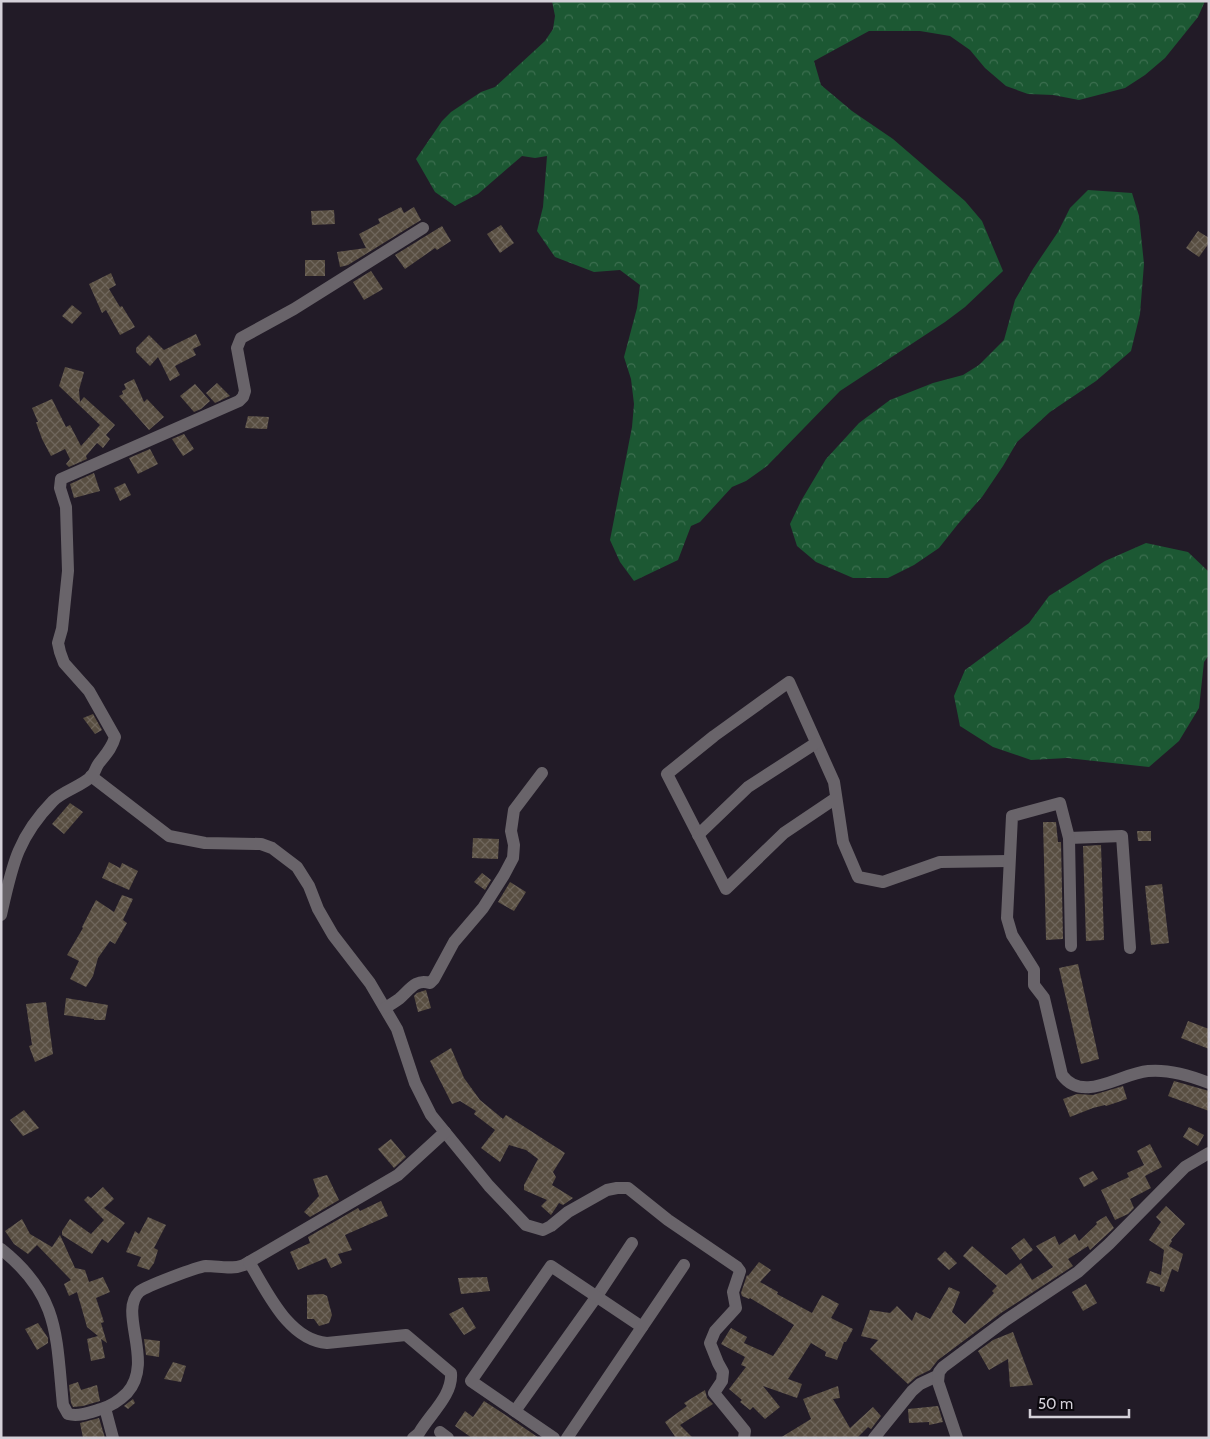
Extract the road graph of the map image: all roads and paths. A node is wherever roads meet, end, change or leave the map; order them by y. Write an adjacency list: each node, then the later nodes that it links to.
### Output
1 (423, 228): 4 (street)
2 (816, 743): 5 (street); 6 (street); 6 (street)
3 (542, 773): 12 (street)
4 (92, 776): 9 (street); 12 (street)
5 (836, 798): 6 (street); 8 (street)
6 (698, 835)
7 (1069, 838): 8 (street); 10 (street); 11 (street)
8 (1009, 861): 13 (street)
9 (1, 915)
10 (1071, 946)
11 (1130, 948)
12 (385, 1008): 14 (street)
13 (1209, 1082)
14 (446, 1132): 18 (street); 29 (street)
15 (1209, 1153): 22 (street)
16 (632, 1244): 20 (street)
17 (1, 1249): 23 (street)
18 (249, 1262): 23 (street); 26 (street)
19 (684, 1265): 21 (street)
20 (597, 1296): 21 (street); 24 (street); 24 (street)
21 (642, 1326): 28 (street)
22 (937, 1376): 30 (street); 31 (street)
23 (105, 1408): 25 (street)
24 (514, 1411): 27 (street)
25 (113, 1438)
26 (413, 1438)
27 (554, 1438)
28 (567, 1438)
29 (744, 1438)
30 (874, 1438)
31 (957, 1438)

